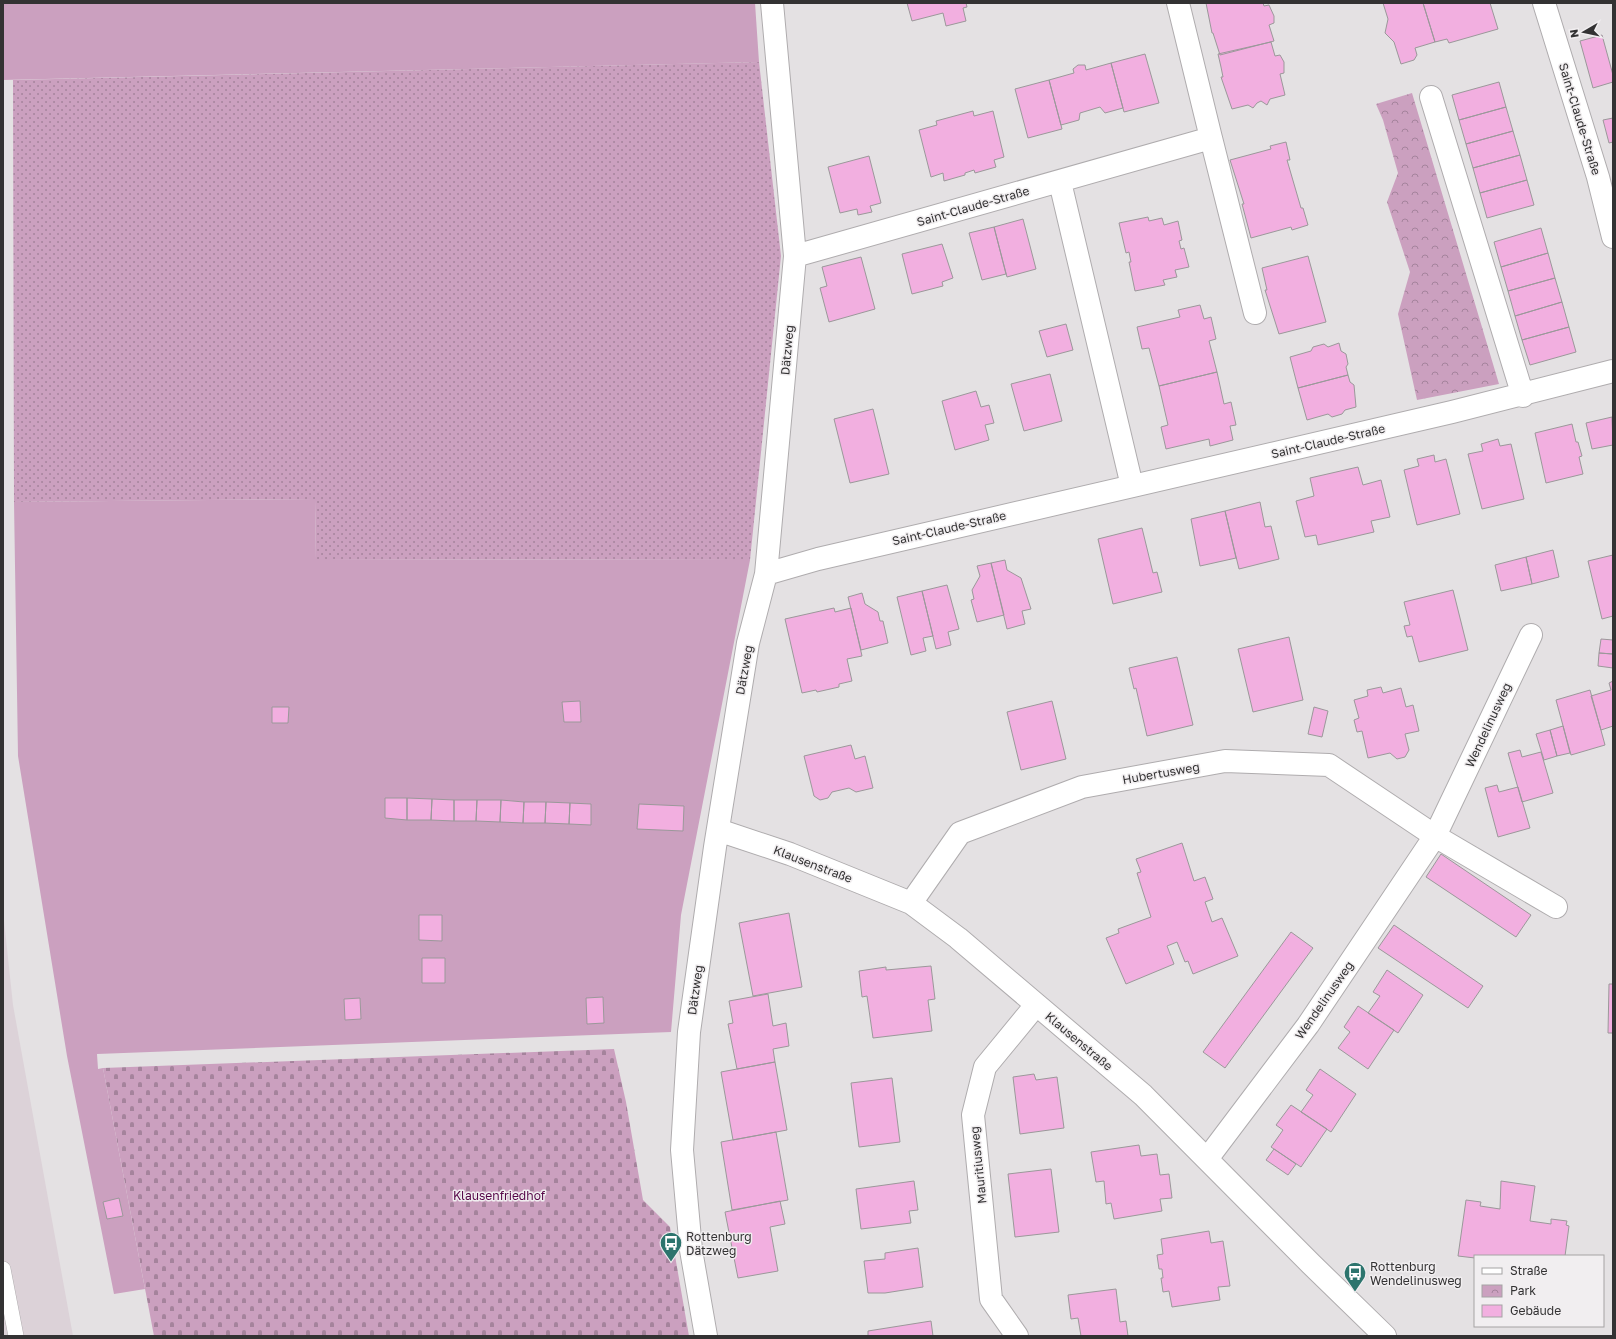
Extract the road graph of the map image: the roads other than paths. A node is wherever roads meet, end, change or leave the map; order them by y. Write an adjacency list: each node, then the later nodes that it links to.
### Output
1 (772, 3): 9 (street, Dätzweg)
2 (1178, 3): 5 (street)
3 (1544, 3): 6 (street, Saint-Claude-Straße)
4 (1431, 97): 12 (street)
5 (1211, 138): 7 (street, Saint-Claude-Straße); 10 (street)
6 (1606, 175): 8 (street, Saint-Claude-Straße)
7 (1060, 182): 9 (street, Saint-Claude-Straße); 13 (street)
8 (1613, 236)
9 (795, 256): 14 (street, Dätzweg)
10 (1255, 313)
11 (1613, 371): 12 (street, Saint-Claude-Straße)
12 (1523, 396): 13 (street, Saint-Claude-Straße)
13 (1132, 486): 14 (street, Saint-Claude-Straße)
14 (766, 574): 16 (street, Dätzweg)
15 (1530, 635): 17 (street, Wendelinusweg)
16 (718, 830): 18 (street, Klausenstraße); 24 (street, Dätzweg)
17 (1435, 836): 18 (street, Hubertusweg); 19 (street); 21 (street, Wendelinusweg)
18 (911, 903): 20 (street, Klausenstraße)
19 (1556, 907)
20 (1036, 1005): 21 (street, Klausenstraße); 25 (street, Mauritiusweg)
21 (1206, 1159): 26 (street, Klausenstraße)
22 (3, 1268): 23 (lane)
23 (16, 1336)
24 (706, 1336)
25 (1017, 1336)
26 (1385, 1336)

